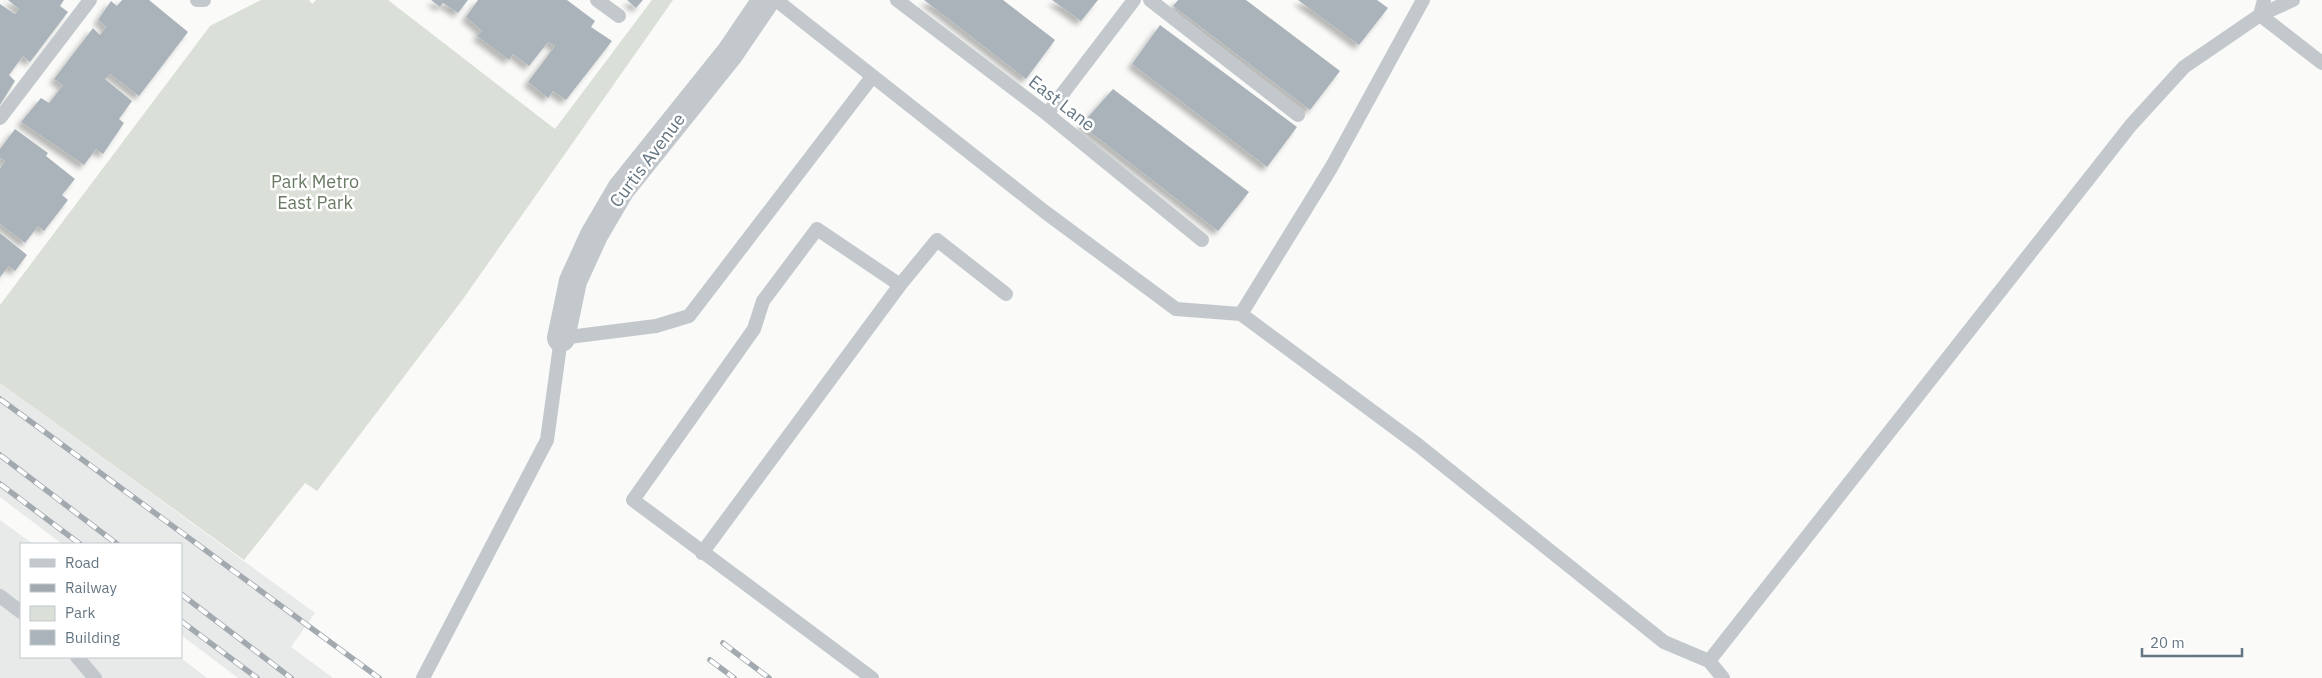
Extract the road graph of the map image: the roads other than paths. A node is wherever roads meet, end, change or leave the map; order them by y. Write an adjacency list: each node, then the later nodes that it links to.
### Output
1 (90, 0): 17 (lane)
2 (597, 0): 12 (lane)
3 (766, 0): 22 (street, Curtis Avenue)
4 (776, 0): 14 (lane)
5 (896, 0): 15 (lane, East Lane)
6 (1134, 0): 15 (lane)
7 (1150, 0): 16 (lane)
8 (1423, 0): 21 (lane)
9 (2264, 0): 11 (lane)
10 (2293, 0): 11 (lane)
11 (2260, 15): 13 (lane); 27 (lane)
12 (619, 16)
13 (2322, 63)
14 (872, 77): 21 (lane); 22 (lane)
15 (1046, 114): 18 (lane, East Lane)
16 (1298, 115)
17 (0, 118)
18 (1202, 240)
19 (900, 285): 20 (lane); 23 (lane); 23 (lane)
20 (1006, 294)
21 (1241, 314): 27 (lane)
22 (561, 338): 29 (lane)
23 (702, 553): 30 (lane)
24 (0, 596): 25 (lane)
25 (20, 611)
26 (78, 658): 28 (lane)
27 (1709, 661): 31 (lane)
28 (96, 678)
29 (424, 678)
30 (872, 678)
31 (1723, 678)

